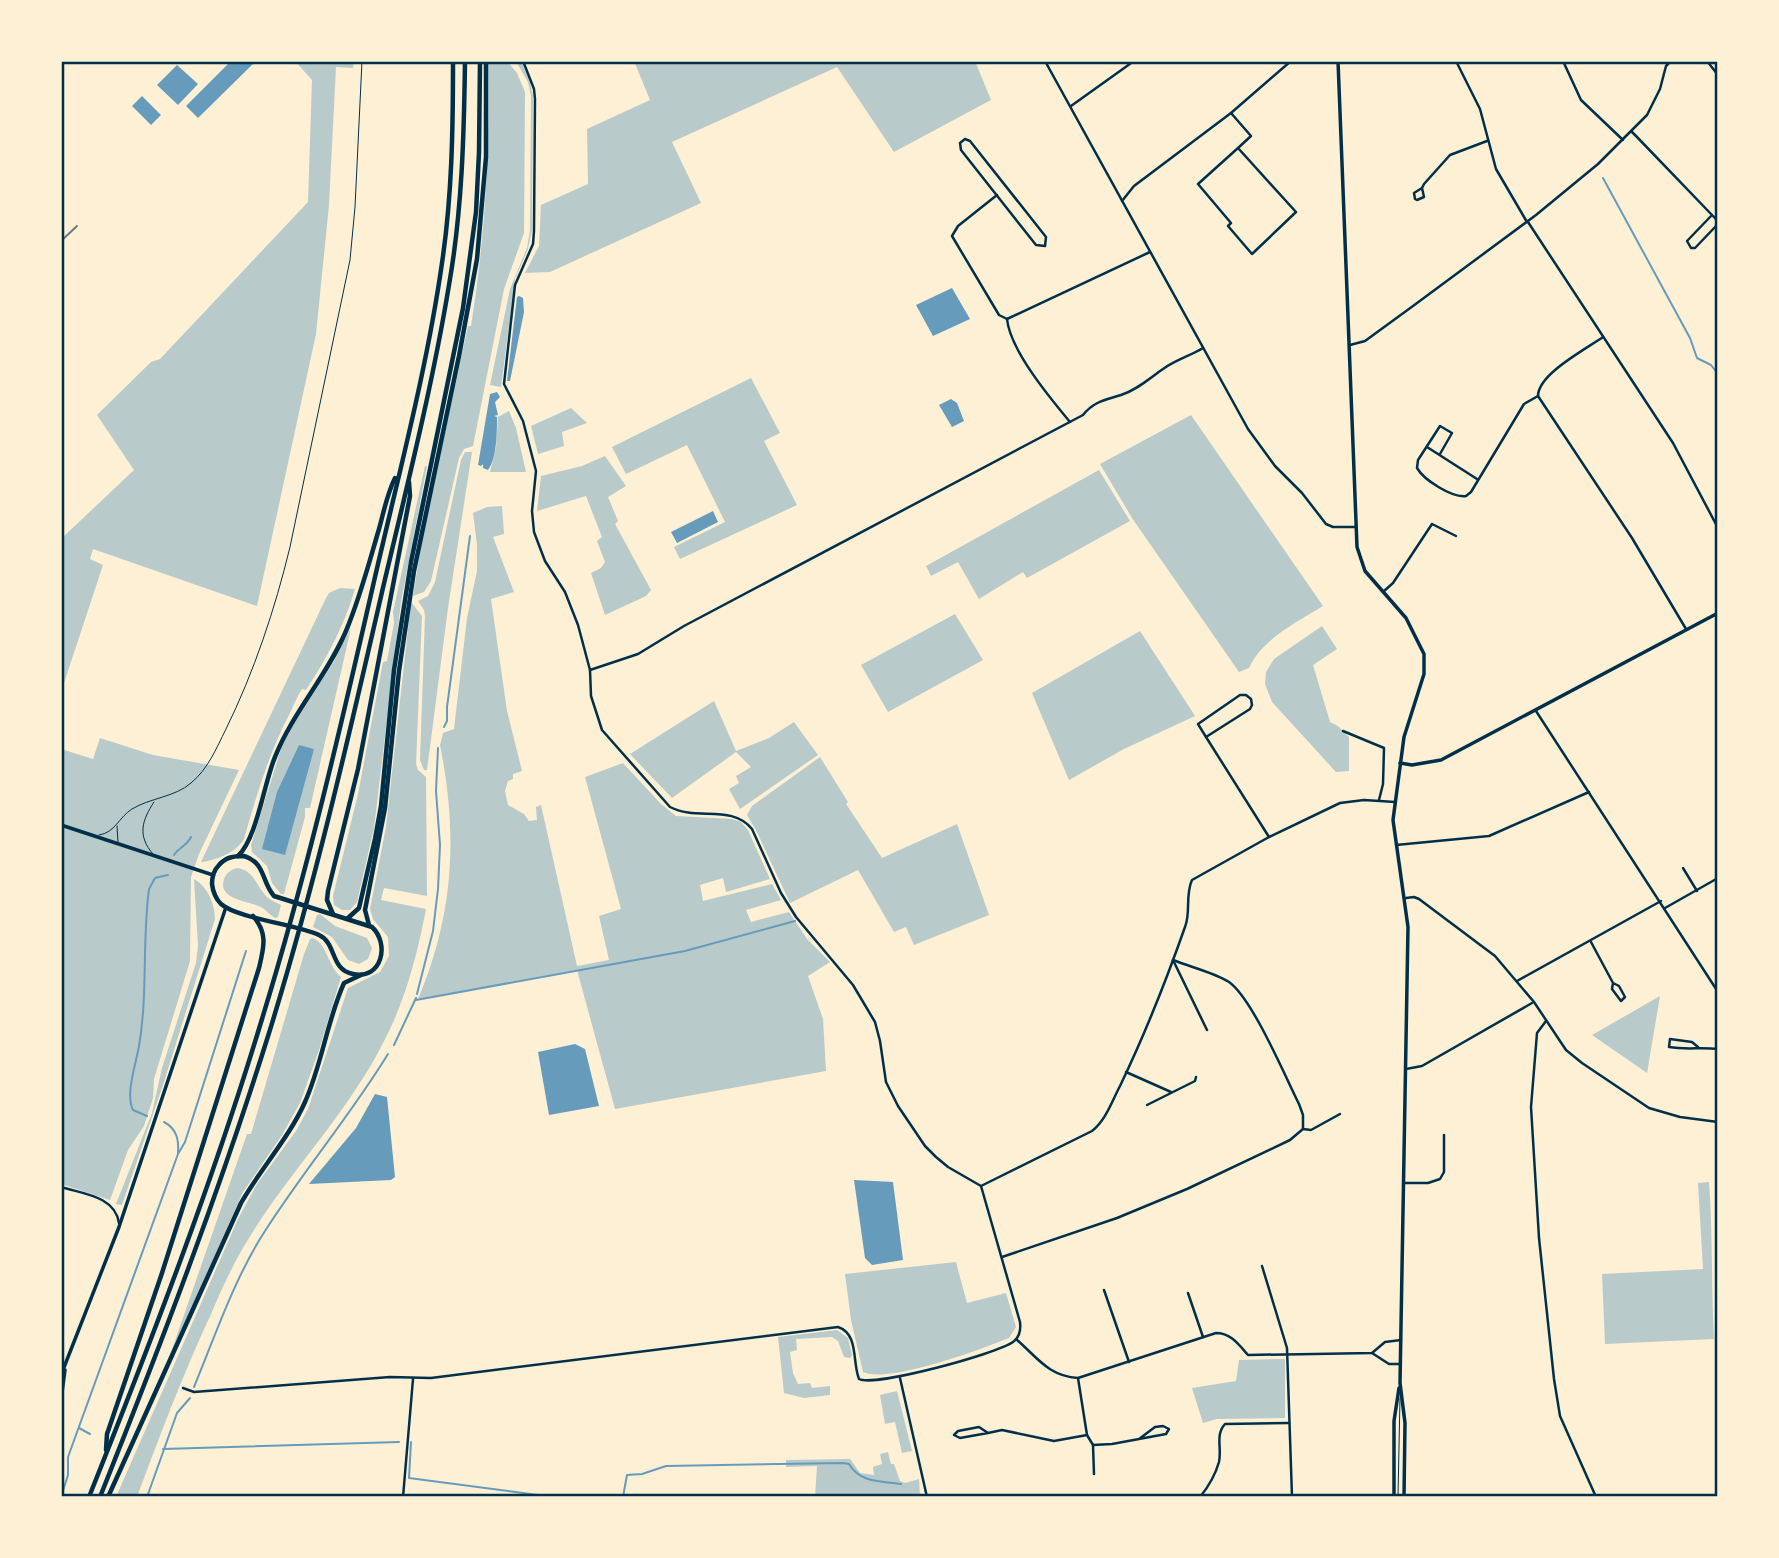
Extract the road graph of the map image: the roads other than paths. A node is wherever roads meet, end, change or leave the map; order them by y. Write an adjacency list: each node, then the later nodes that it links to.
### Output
1 (362, 61): 53 (lane)
2 (453, 61): 38 (highway)
3 (465, 61): 39 (highway)
4 (480, 61): 74 (highway)
5 (486, 61): 75 (highway)
6 (523, 61): 47 (street)
7 (1045, 61): 18 (street)
8 (1134, 61): 18 (street)
9 (1291, 61): 19 (street)
10 (1338, 61): 32 (main road)
11 (1457, 61): 22 (street)
12 (1563, 61): 21 (street)
13 (1664, 61): 16 (street)
14 (1671, 61): 16 (street)
15 (1707, 61): 17 (street)
16 (1665, 66): 20 (street)
17 (1718, 75)
18 (1069, 106): 26 (street)
19 (1231, 113): 23 (street); 26 (street)
20 (1632, 132): 21 (street); 27 (street)
21 (1623, 140): 28 (street)
22 (1487, 141): 24 (street); 28 (street)
23 (1238, 148): 23 (street)
24 (1422, 188)
25 (997, 195): 25 (street); 30 (street)
26 (1122, 201): 29 (street)
27 (1712, 215): 27 (street)
28 (1527, 222): 31 (street); 32 (street)
29 (1150, 252): 30 (street); 33 (street)
30 (1007, 319): 35 (street)
31 (1603, 337): 34 (street); 42 (street)
32 (1349, 345): 41 (main road)
33 (1203, 348): 35 (street); 41 (street)
34 (1538, 396): 40 (street); 46 (street)
35 (1070, 422): 47 (street)
36 (1427, 447): 37 (street); 37 (street); 40 (street)
37 (1440, 454): 40 (street)
38 (399, 471): 63 (highway); 124 (highway)
39 (409, 474): 72 (highway); 127 (highway)
40 (1478, 479)
41 (1356, 527): 44 (main road)
42 (1718, 528)
43 (1456, 536): 44 (street)
44 (1383, 592): 51 (main road)
45 (1718, 613): 46 (main road)
46 (1686, 631): 48 (main road)
47 (590, 670): 97 (street)
48 (1536, 711): 51 (main road); 52 (street)
49 (1343, 731): 54 (street)
50 (1206, 737): 50 (street); 59 (street)
51 (1400, 763): 55 (main road)
52 (1589, 792): 61 (street); 69 (street)
53 (155, 800): 56 (lane); 62 (lane)
54 (1379, 800): 55 (street); 59 (street)
55 (1395, 802): 61 (main road)
56 (117, 824): 58 (lane); 60 (lane)
57 (61, 825): 58 (main road)
58 (95, 836): 60 (main road)
59 (1269, 837): 77 (street)
60 (119, 844): 62 (main road)
61 (1395, 845): 68 (main road)
62 (156, 856): 65 (main road)
63 (238, 856): 65 (highway); 72 (highway)
64 (1683, 868): 67 (street)
65 (213, 875): 70 (highway)
66 (1718, 878): 67 (street)
67 (1697, 891): 71 (street)
68 (1406, 898): 79 (street); 87 (main road)
69 (1661, 901): 71 (street); 76 (street)
70 (226, 907): 73 (highway); 99 (main road)
71 (1665, 908): 81 (street)
72 (333, 914): 74 (highway)
73 (253, 916): 78 (highway); 124 (highway)
74 (348, 918): 75 (highway)
75 (369, 925): 78 (highway)
76 (1591, 942): 79 (street); 80 (street)
77 (1173, 960): 84 (street); 88 (street); 94 (street)
78 (361, 975): 128 (highway)
79 (1517, 981): 82 (street)
80 (1613, 983): 80 (street)
81 (1718, 992)
82 (1534, 1002): 83 (street); 87 (street)
83 (1546, 1021): 93 (street); 135 (street)
84 (1207, 1031)
85 (1698, 1047): 85 (street); 86 (street)
86 (1718, 1049)
87 (1406, 1069): 96 (main road)
88 (1126, 1072): 90 (street); 97 (street)
89 (1196, 1077): 90 (street)
90 (1172, 1092): 91 (street)
91 (1147, 1105)
92 (1340, 1114): 94 (street)
93 (1718, 1122)
94 (1303, 1129): 100 (street)
95 (1444, 1135): 96 (street)
96 (1404, 1183): 106 (main road)
97 (981, 1186): 100 (street)
98 (61, 1187): 99 (street)
99 (119, 1227): 111 (main road)
100 (1002, 1258): 105 (street)
101 (1262, 1266): 108 (street)
102 (1104, 1290): 109 (street)
103 (1188, 1293): 104 (street)
104 (1203, 1337): 108 (street); 109 (street)
105 (1016, 1339): 113 (street); 114 (street)
106 (1401, 1340): 107 (street); 110 (main road)
107 (1372, 1353): 108 (street); 110 (street)
108 (1287, 1356): 119 (street)
109 (1129, 1362): 114 (street)
110 (1400, 1364): 116 (main road)
111 (66, 1368): 112 (main road); 118 (main road)
112 (61, 1375)
113 (900, 1378): 115 (street); 130 (street)
114 (1078, 1378): 121 (street)
115 (413, 1379): 117 (street); 129 (street)
116 (1400, 1383): 133 (main road); 134 (main road)
117 (183, 1388)
118 (61, 1400)
119 (1289, 1423): 131 (street); 132 (street)
120 (988, 1433): 120 (street); 121 (street)
121 (1087, 1434): 123 (street)
122 (1139, 1439): 122 (street); 123 (street)
123 (1093, 1445): 125 (street)
124 (106, 1453): 126 (highway)
125 (1094, 1474)
126 (89, 1497)
127 (100, 1497)
128 (108, 1497)
129 (403, 1497)
130 (928, 1497)
131 (1200, 1497)
132 (1292, 1497)
133 (1396, 1497)
134 (1404, 1497)
135 (1596, 1497)

